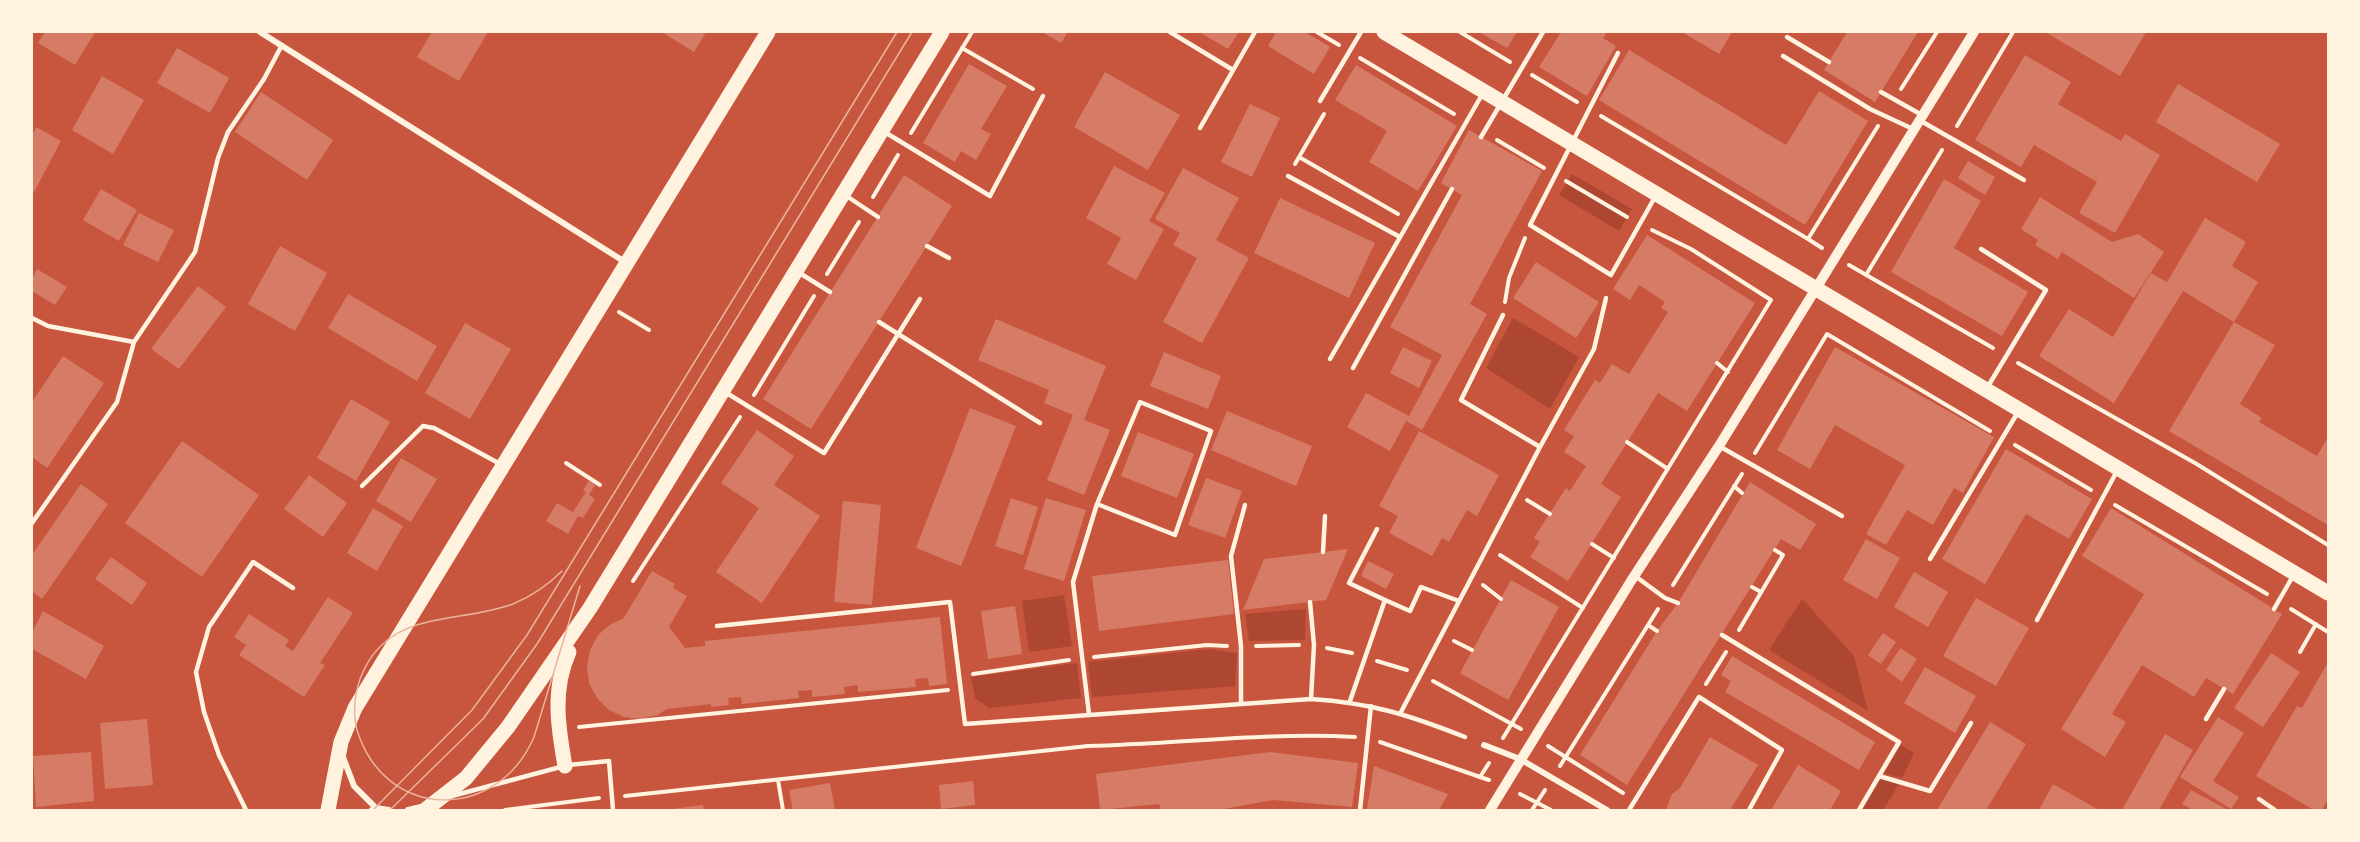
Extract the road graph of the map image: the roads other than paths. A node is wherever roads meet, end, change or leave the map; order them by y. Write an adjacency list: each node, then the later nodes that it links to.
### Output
1 (260, 32): 11 (street)
2 (768, 32): 36 (main road)
3 (942, 32): 23 (main road)
4 (1170, 32): 15 (lane)
5 (1255, 32): 15 (lane)
6 (1361, 32): 19 (lane)
7 (1388, 32): 16 (main road)
8 (1543, 32): 20 (lane)
9 (1974, 32): 21 (street)
10 (1787, 37): 14 (lane)
11 (282, 45): 36 (street); 46 (lane)
12 (1618, 53): 25 (lane)
13 (1783, 56): 21 (lane)
14 (1829, 62)
15 (1233, 70): 22 (lane)
16 (1484, 91): 20 (main road); 32 (lane)
17 (1881, 92): 21 (lane)
18 (1043, 96): 23 (lane)
19 (1320, 101)
20 (1502, 102): 24 (lane); 25 (main road)
21 (1918, 121): 27 (lane); 38 (street)
22 (1200, 128)
23 (881, 130): 29 (main road)
24 (1481, 137)
25 (1571, 143): 30 (main road); 30 (lane)
26 (1288, 176): 32 (lane)
27 (2024, 180)
28 (1452, 189): 48 (lane)
29 (843, 194): 31 (lane); 37 (main road)
30 (1657, 194): 38 (main road)
31 (878, 217)
32 (1400, 237): 47 (lane)
33 (927, 246): 35 (lane)
34 (1980, 249): 50 (lane)
35 (949, 258)
36 (626, 263): 55 (main road)
37 (796, 270): 39 (lane); 49 (main road)
38 (1815, 289): 50 (main road); 53 (street)
39 (830, 292)
40 (920, 298): 45 (lane)
41 (1606, 298): 54 (lane)
42 (1503, 315): 54 (lane)
43 (32, 318): 46 (lane)
44 (879, 322): 45 (lane)
45 (899, 334): 49 (lane); 52 (lane)
46 (134, 342): 62 (lane)
47 (1330, 359)
48 (1353, 368)
49 (723, 390): 74 (main road)
50 (1986, 390): 51 (main road)
51 (2020, 410): 56 (main road); 65 (lane)
52 (1040, 423)
53 (1719, 446): 61 (lane); 67 (street)
54 (1540, 447): 72 (lane)
55 (504, 466): 57 (lane); 89 (main road)
56 (2119, 469): 66 (main road); 76 (lane)
57 (362, 486)
58 (1097, 504): 58 (lane); 85 (lane)
59 (1245, 505): 82 (lane)
60 (1325, 516): 64 (lane)
61 (1842, 516)
62 (32, 523)
63 (1377, 528): 70 (lane)
64 (1323, 552)
65 (1930, 559)
66 (2295, 574): 69 (main road); 75 (lane)
67 (1635, 576): 73 (lane); 91 (street)
68 (293, 588): 97 (lane)
69 (2328, 593)
70 (1385, 600): 72 (lane); 81 (lane)
71 (1310, 602): 80 (lane)
72 (1459, 602): 84 (lane)
73 (1678, 603)
74 (590, 608): 92 (main road); 95 (main road)
75 (2274, 609)
76 (2037, 620)
77 (717, 626): 85 (lane)
78 (1722, 635): 93 (lane)
79 (2224, 689): 86 (lane)
80 (1311, 699): 81 (lane); 82 (lane)
81 (1350, 701): 83 (lane)
82 (1241, 703): 85 (lane)
83 (1371, 706): 84 (lane); 103 (lane)
84 (1401, 712): 88 (lane)
85 (1089, 714)
86 (2206, 718)
87 (1971, 723): 93 (lane)
88 (1465, 737)
89 (341, 742): 96 (street); 98 (main road)
90 (1484, 745): 91 (street)
91 (1520, 759): 104 (street); 105 (street)
92 (565, 766): 95 (lane); 102 (lane)
93 (1879, 776): 108 (lane)
94 (2259, 799): 109 (lane)
95 (440, 800): 100 (street); 101 (main road)
96 (374, 809): 99 (street)
97 (246, 810)
98 (328, 810)
99 (389, 810)
100 (408, 810)
101 (425, 810)
102 (613, 810)
103 (1360, 810)
104 (1490, 810)
105 (1607, 810)
106 (1629, 810): 107 (lane)
107 (1749, 810)
108 (1859, 810)
109 (2275, 810)

